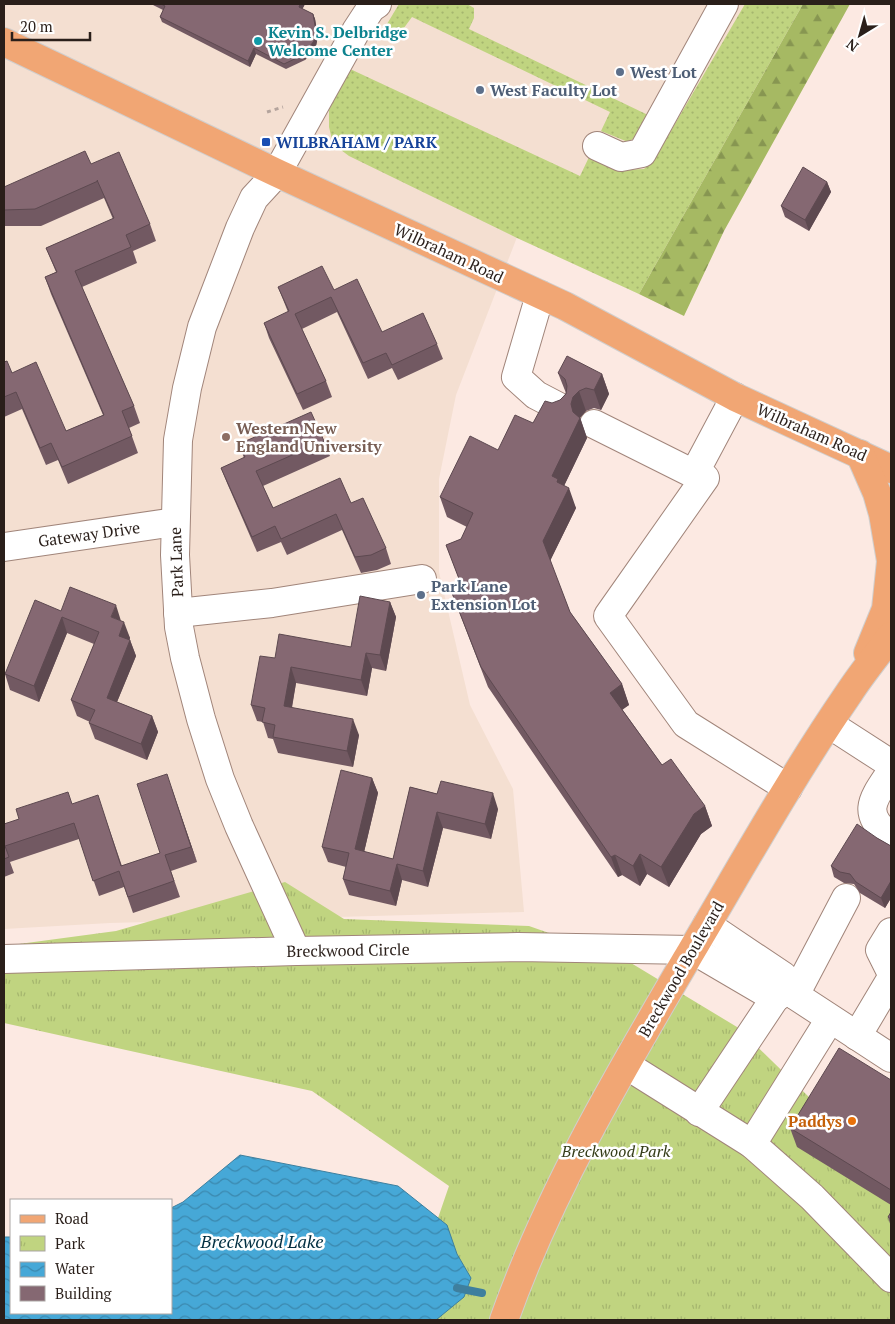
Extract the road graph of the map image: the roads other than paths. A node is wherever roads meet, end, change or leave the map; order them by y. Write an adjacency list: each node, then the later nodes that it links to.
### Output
1 (377, 4): 5 (street, Park Lane)
2 (724, 4): 4 (street)
3 (4, 42): 5 (main road, Wilbraham Road)
4 (597, 146)
5 (277, 173): 6 (main road, Wilbraham Road); 13 (street, Park Lane)
6 (540, 295): 7 (main road, Wilbraham Road); 8 (street)
7 (735, 397): 10 (main road, Wilbraham Road); 12 (street)
8 (559, 407)
9 (594, 424): 12 (street)
10 (860, 454): 11 (main road, Wilbraham Road); 18 (main road)
11 (891, 469)
12 (694, 474): 22 (street)
13 (175, 522): 14 (street, Gateway Drive); 16 (street, Park Lane)
14 (4, 547)
15 (422, 579): 16 (street)
16 (178, 612): 28 (street, Park Lane)
17 (891, 636): 18 (main road, Breckwood Boulevard)
18 (855, 684): 19 (main road, Breckwood Boulevard)
19 (829, 724): 20 (street); 22 (main road, Breckwood Boulevard)
20 (891, 764)
21 (891, 772): 23 (street)
22 (788, 788): 25 (main road, Breckwood Boulevard)
23 (891, 837)
24 (846, 898): 32 (street)
25 (707, 925): 27 (main road, Breckwood Boulevard); 32 (street)
26 (891, 932): 30 (street)
27 (692, 950): 28 (street, Breckwood Circle); 32 (street); 36 (main road, Breckwood Boulevard)
28 (296, 951): 29 (street, Breckwood Circle)
29 (4, 959)
30 (891, 972)
31 (891, 979): 34 (street)
32 (785, 994): 33 (street); 37 (street)
33 (830, 1019): 34 (street); 38 (street)
34 (857, 1036): 35 (street)
35 (891, 1058)
36 (626, 1065): 37 (street); 40 (main road, Breckwood Boulevard)
37 (699, 1112): 38 (street)
38 (752, 1144): 39 (street)
39 (891, 1278)
40 (504, 1320)

